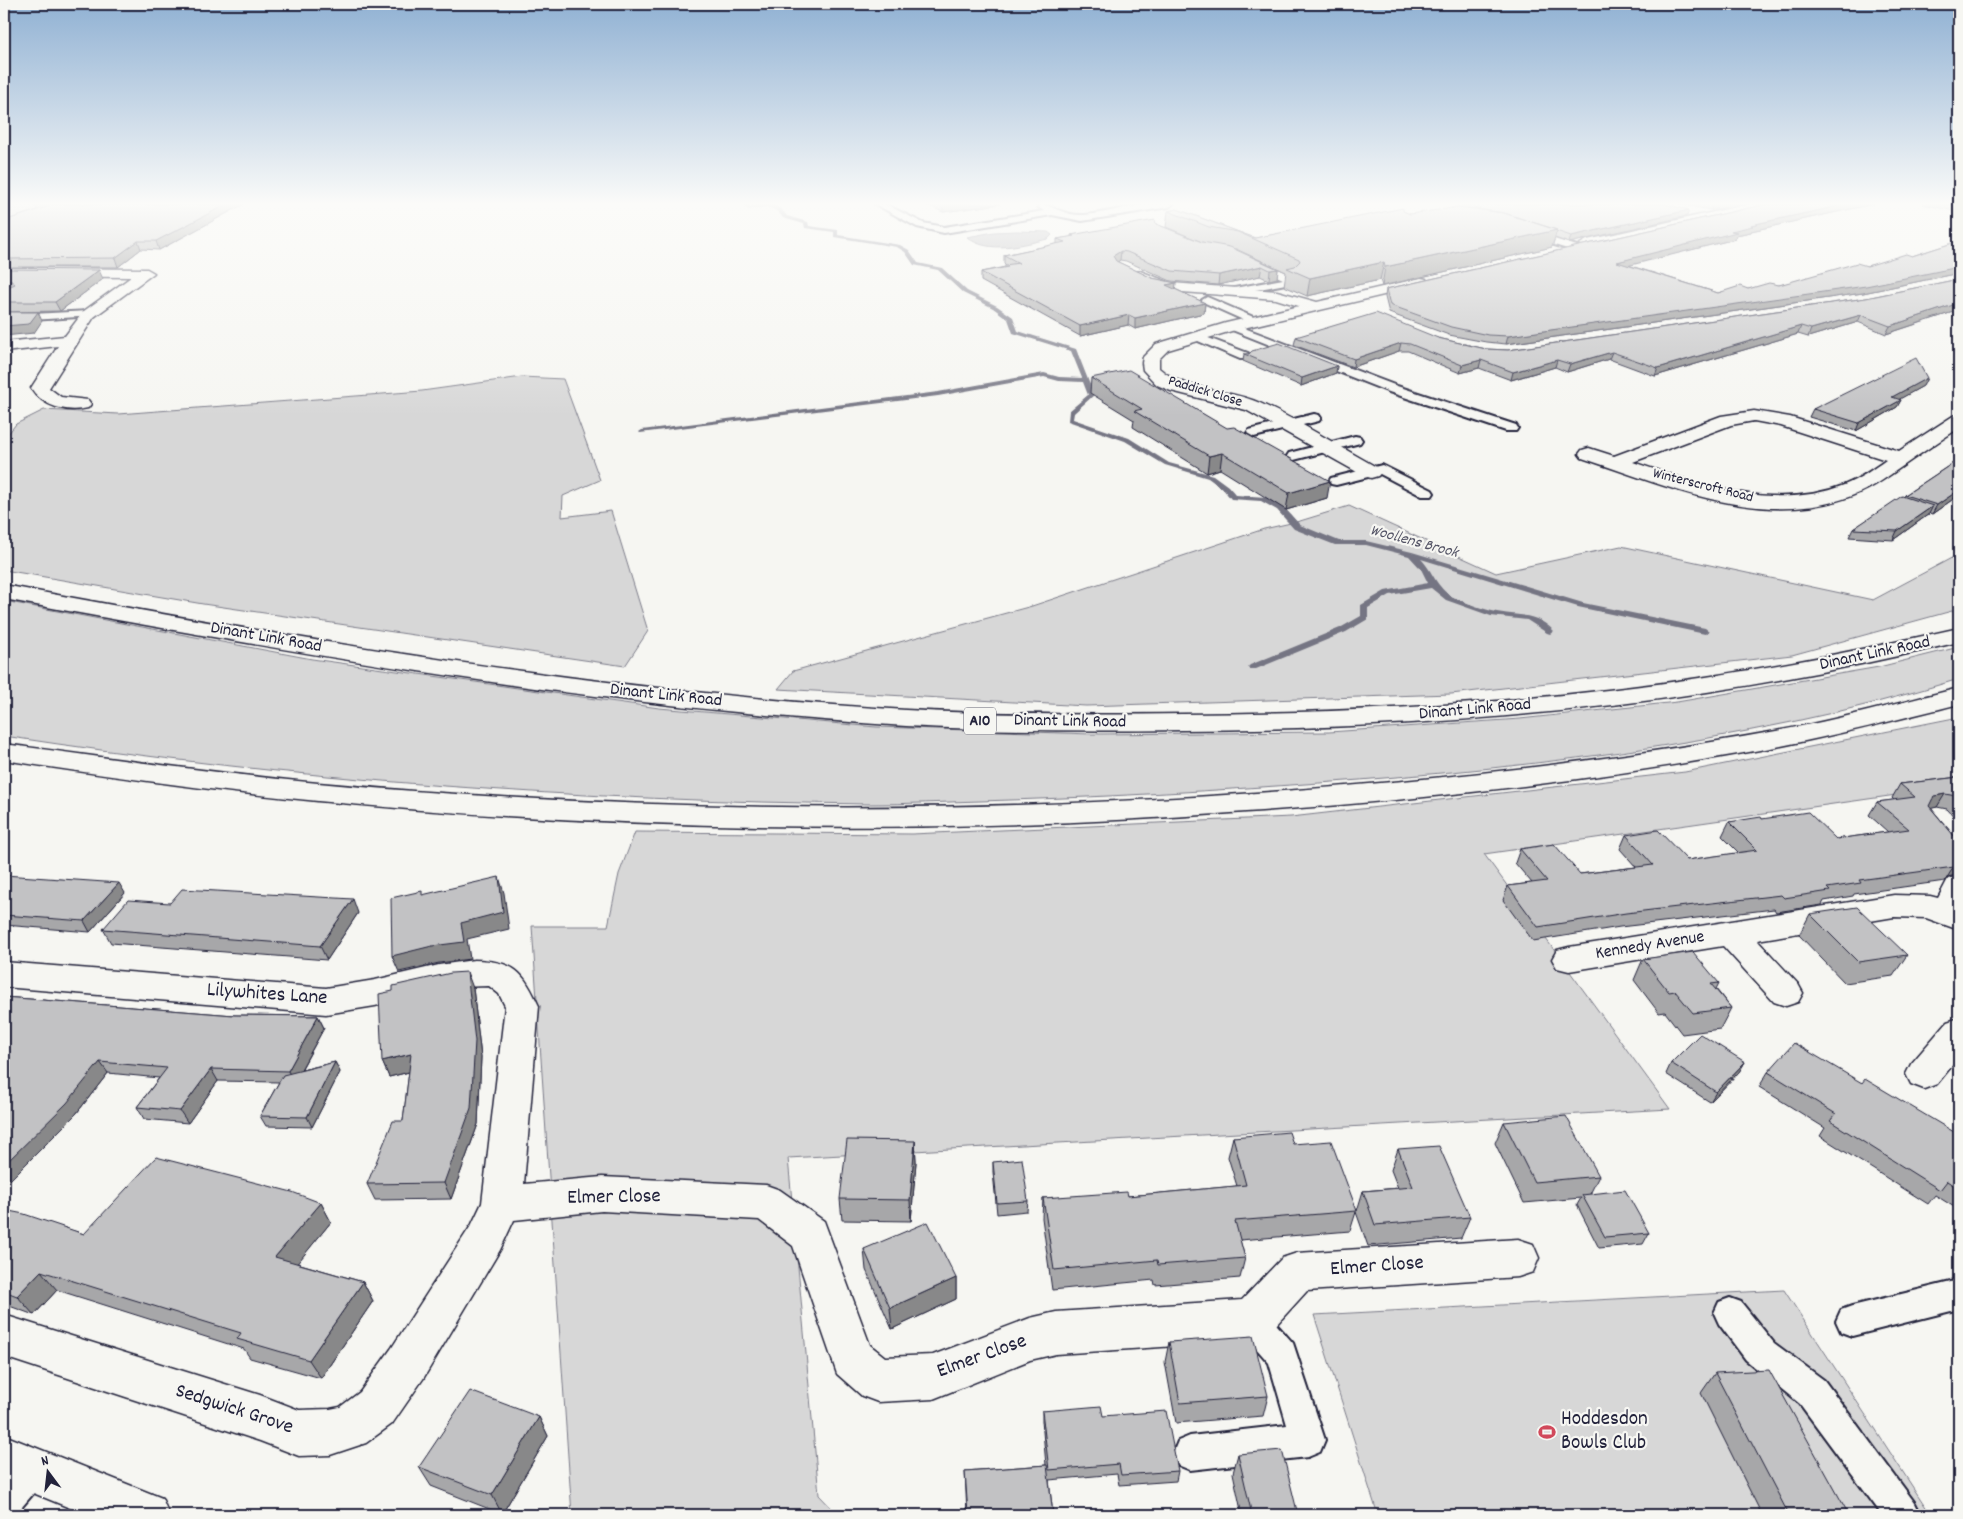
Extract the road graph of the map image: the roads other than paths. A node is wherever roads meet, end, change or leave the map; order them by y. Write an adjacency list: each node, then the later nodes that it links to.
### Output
1 (144, 275): 10 (street)
2 (1140, 275): 5 (street)
3 (1284, 275): 5 (lane)
4 (1432, 280): 7 (street, Paddick Close)
5 (1233, 291): 8 (street)
6 (1207, 300): 12 (lane)
7 (1341, 300): 8 (street, Paddick Close); 9 (street)
8 (1315, 306): 12 (street, Paddick Close)
9 (1366, 310)
10 (90, 314): 11 (lane); 15 (street)
11 (4, 316)
12 (1254, 321): 13 (street, Paddick Close)
13 (1231, 326): 14 (street, Paddick Close); 22 (lane)
14 (1195, 336): 17 (lane); 21 (street, Paddick Close)
15 (70, 340): 16 (street); 18 (street)
16 (4, 347)
17 (1244, 356)
18 (82, 404)
19 (1314, 418): 21 (lane)
20 (1959, 420): 28 (street, Winterscroft Road)
21 (1286, 425): 23 (lane); 25 (street, Paddick Close)
22 (1511, 428)
23 (1254, 433)
24 (1355, 440): 25 (lane)
25 (1327, 447): 27 (lane); 30 (street, Paddick Close)
26 (1588, 454): 29 (street, Winterscroft Road)
27 (1294, 456)
28 (1901, 458): 29 (street, Winterscroft Road); 29 (street, Winterscroft Road)
29 (1616, 462)
30 (1371, 472): 31 (lane); 32 (lane)
31 (1336, 481)
32 (1426, 493)
33 (4, 592): 34 (street, Dinant Link Road / A10)
34 (1959, 635)
35 (1959, 696): 36 (street)
36 (4, 752)
37 (1955, 907): 38 (street, Kennedy Avenue)
38 (1731, 933): 39 (street, Kennedy Avenue); 41 (street)
39 (1569, 959)
40 (4, 974): 44 (street, Lilywhites Lane)
41 (1786, 992)
42 (1959, 1032): 43 (street)
43 (1924, 1074)
44 (502, 1204): 48 (street, Elmer Close); 50 (street, Sedgwick Grove)
45 (1518, 1258): 48 (street, Elmer Close)
46 (1959, 1294): 49 (lane)
47 (1730, 1312): 54 (lane)
48 (1252, 1320): 51 (lane)
49 (1852, 1321)
50 (4, 1336)
51 (1190, 1453)
52 (13, 1476): 53 (street)
53 (145, 1515)
54 (1903, 1515)

